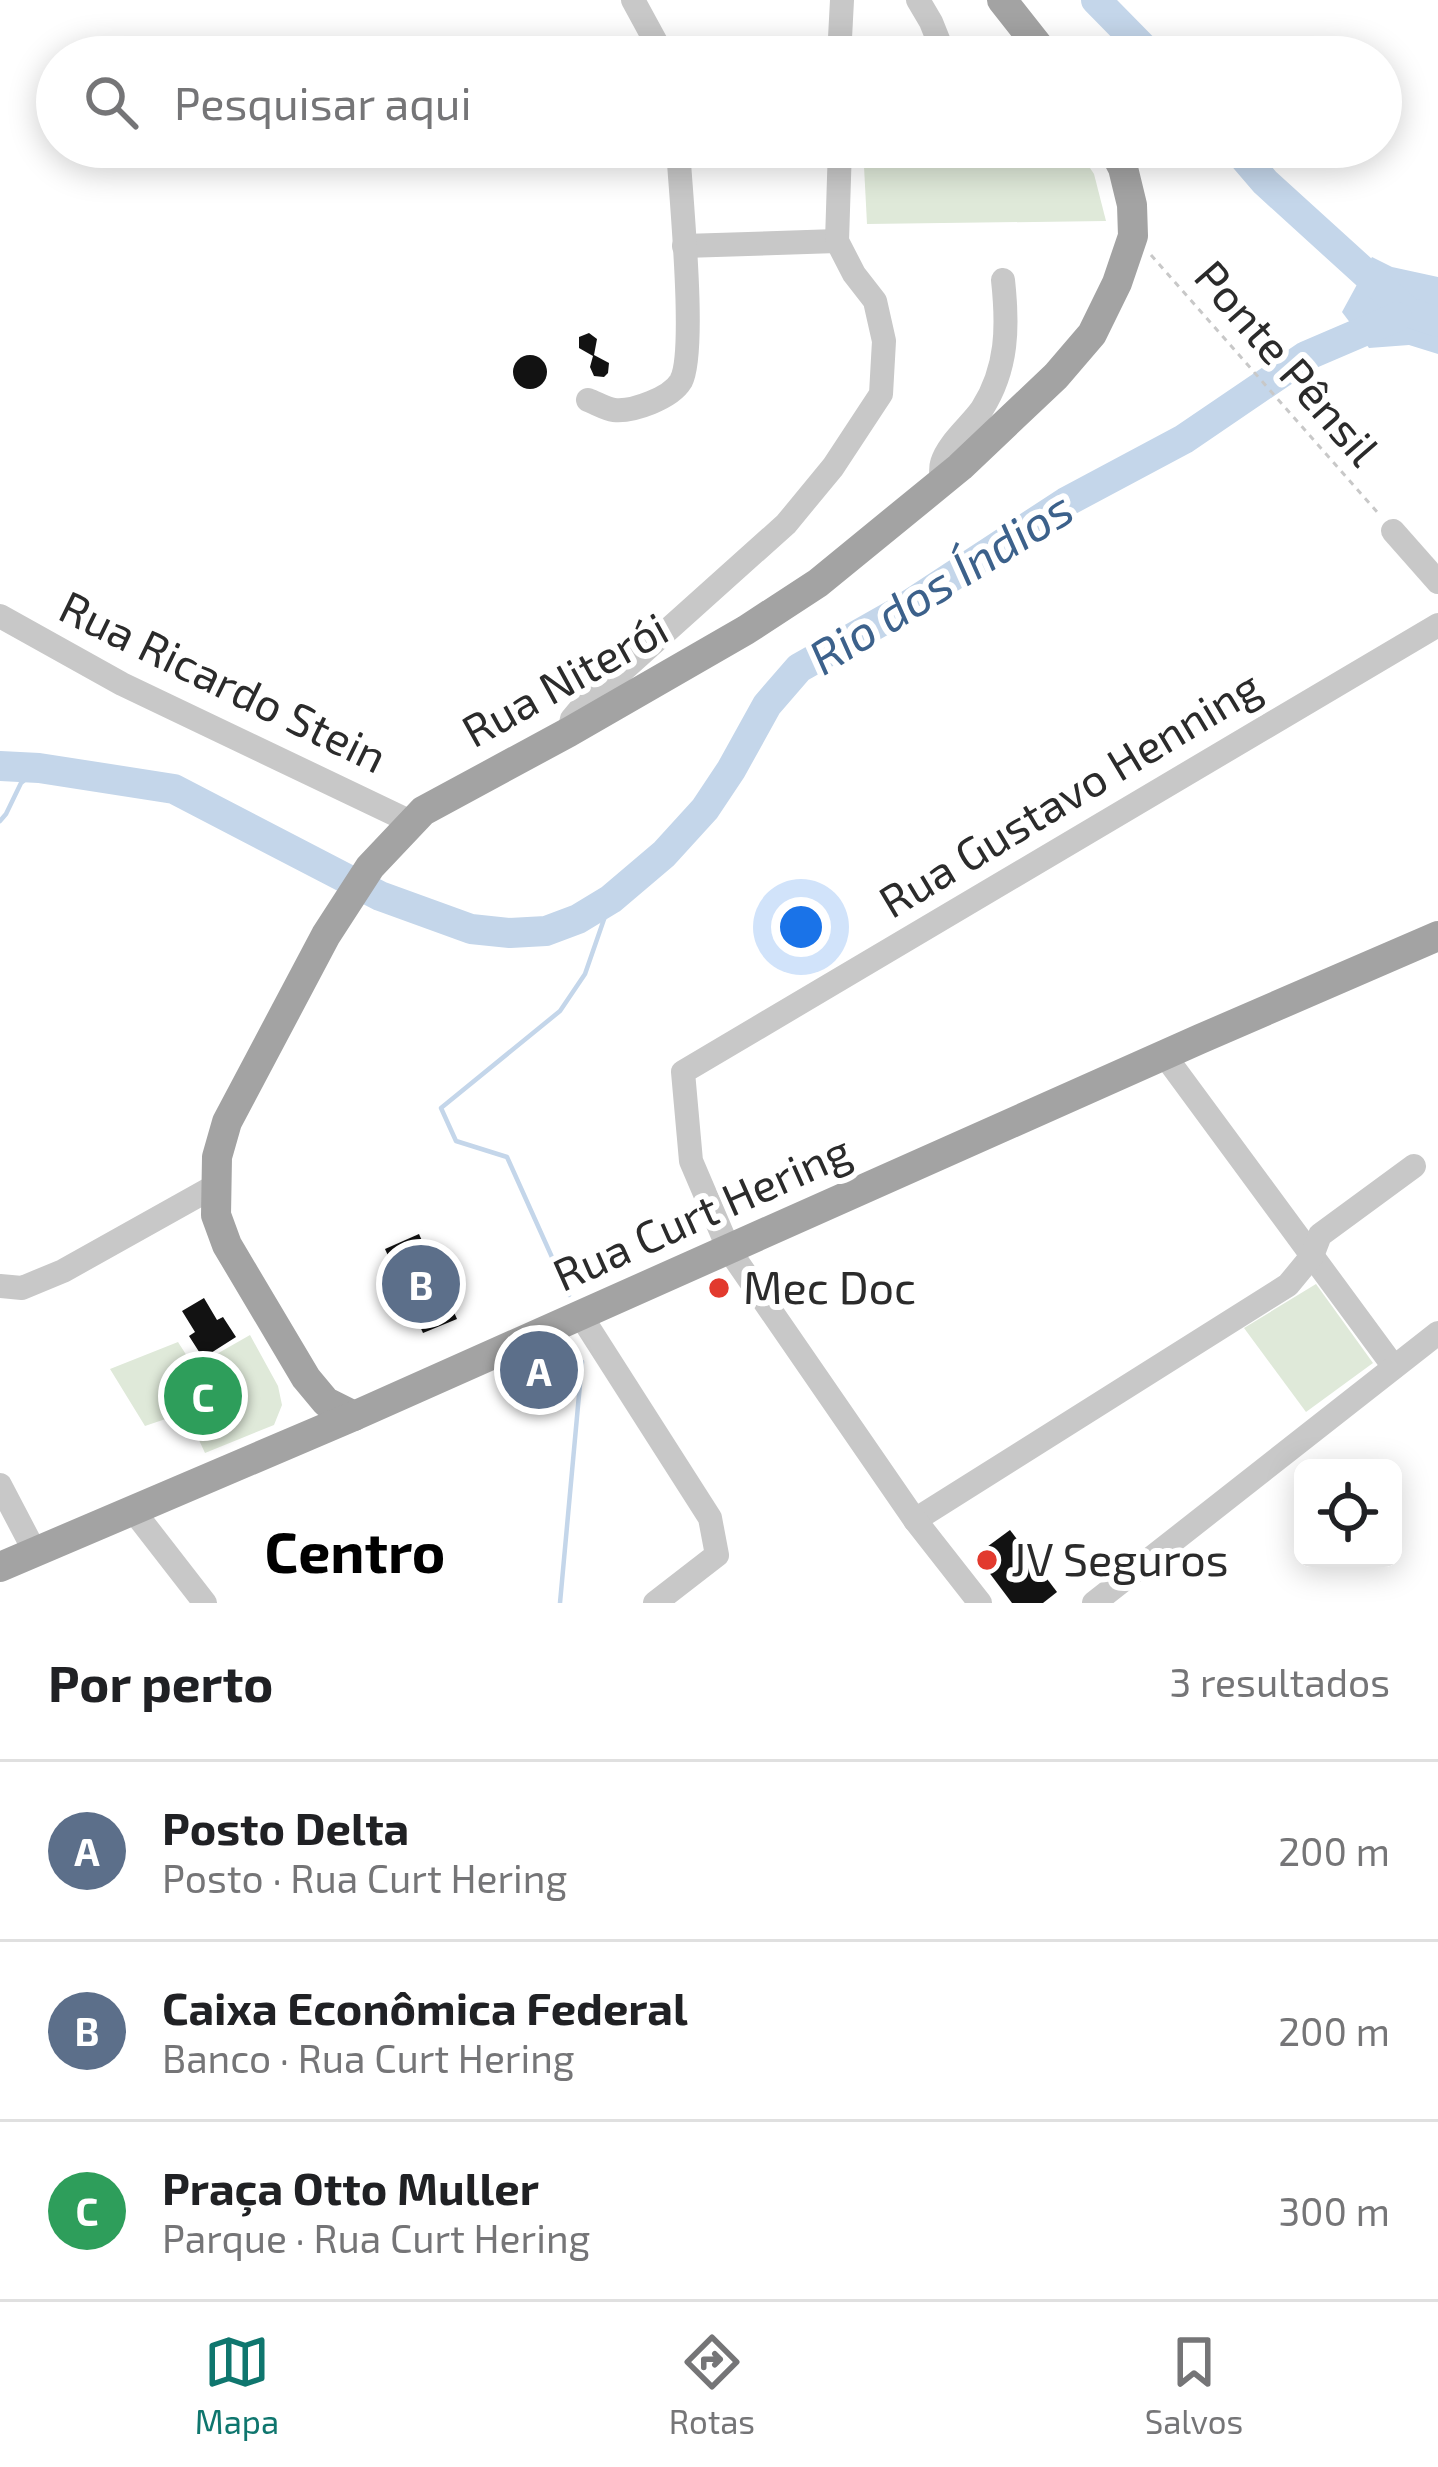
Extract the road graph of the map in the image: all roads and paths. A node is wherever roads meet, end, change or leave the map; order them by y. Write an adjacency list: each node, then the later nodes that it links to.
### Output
1 (633, 0): 5 (street)
2 (842, 0): 6 (street)
3 (918, 0): 7 (street)
4 (1002, 0): 8 (main road)
5 (653, 36)
6 (840, 36)
7 (937, 36)
8 (1031, 36)
9 (679, 168): 14 (street)
10 (839, 168): 13 (street)
11 (1123, 168): 12 (main road, Rua Niterói)
12 (1133, 236): 17 (main road, Rua Niterói); 18 (path, Ponte Pênsil)
13 (836, 241): 14 (street); 22 (street)
14 (684, 246): 16 (street)
15 (1003, 280): 17 (street)
16 (588, 400)
17 (941, 482): 22 (main road, Rua Niterói)
18 (1394, 531): 19 (street)
19 (1438, 582)
20 (0, 616): 23 (street, Rua Ricardo Stein)
21 (1438, 625): 28 (street, Rua Gustavo Henning)
22 (569, 732): 23 (main road, Rua Niterói)
23 (411, 822): 27 (main road, Rua Niterói)
24 (1438, 936): 25 (main road, Rua Curt Hering)
25 (1165, 1056): 28 (main road, Rua Curt Hering); 29 (street)
26 (1414, 1166): 29 (street)
27 (215, 1186): 30 (street); 34 (main road, Rua Niterói)
28 (729, 1250): 31 (main road, Rua Curt Hering); 39 (street)
29 (1312, 1256): 33 (street); 39 (street)
30 (11, 1287)
31 (581, 1316): 35 (main road, Rua Curt Hering); 43 (street)
32 (1438, 1333): 33 (street)
33 (1394, 1367): 45 (street)
34 (306, 1378): 35 (main road, Rua Niterói); 36 (main road)
35 (354, 1416): 36 (main road, Rua Curt Hering)
36 (288, 1442): 38 (main road, Rua Curt Hering)
37 (0, 1485): 40 (street)
38 (132, 1509): 40 (main road, Rua Curt Hering); 42 (street)
39 (915, 1520): 44 (street)
40 (35, 1552): 41 (main road, Rua Curt Hering)
41 (0, 1567)
42 (205, 1603)
43 (655, 1603)
44 (980, 1603)
45 (1094, 1603)

